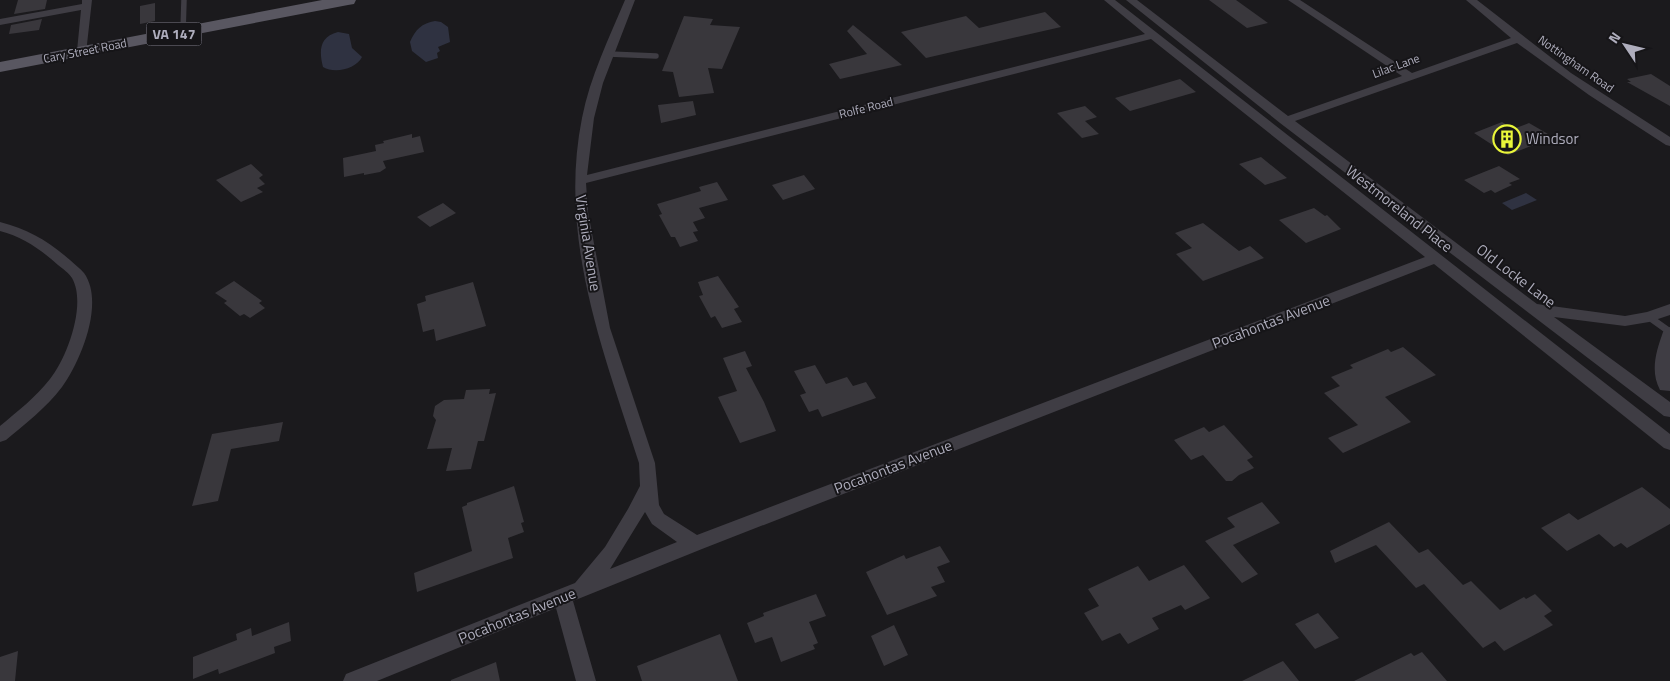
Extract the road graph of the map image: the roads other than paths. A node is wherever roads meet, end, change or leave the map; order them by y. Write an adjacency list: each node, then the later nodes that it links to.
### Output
1 (184, 0): 10 (lane)
2 (348, 0): 10 (main road, Cary Street Road / VA 147)
3 (630, 0): 14 (street, Virginia Avenue)
4 (1109, 0): 11 (street, Westmoreland Place)
5 (1131, 0): 18 (street, Old Locke Lane)
6 (1293, 0): 17 (street)
7 (1471, 0): 12 (street, Nottingham Road)
8 (87, 3): 9 (street); 13 (street)
9 (0, 22)
10 (183, 32): 13 (main road, Cary Street Road / VA 147)
11 (1153, 35): 20 (street, Rolfe Road); 22 (street, Westmoreland Place)
12 (1517, 40): 17 (street, Lilac Lane); 19 (street, Nottingham Road)
13 (82, 51): 16 (main road, Cary Street Road / VA 147)
14 (609, 54): 15 (lane); 20 (street, Virginia Avenue)
15 (656, 56)
16 (0, 67)
17 (1408, 76): 18 (street, Lilac Lane)
18 (1284, 121): 23 (street, Old Locke Lane)
19 (1670, 142)
20 (580, 181): 32 (street, Virginia Avenue)
21 (0, 226): 30 (street)
22 (1435, 258): 31 (street, Westmoreland Place); 33 (street, Pocahontas Avenue)
23 (1531, 308): 25 (street); 28 (street, Old Locke Lane)
24 (1670, 308): 25 (street)
25 (1649, 317): 26 (lane)
26 (1670, 332): 27 (street)
27 (1668, 388): 28 (street)
28 (1652, 396): 29 (street, Old Locke Lane)
29 (1670, 410)
30 (0, 435)
31 (1670, 443)
32 (648, 487): 33 (street, Virginia Avenue); 34 (street, Virginia Avenue)
33 (696, 543): 34 (street, Pocahontas Avenue)
34 (570, 595): 35 (street, Pocahontas Avenue); 36 (street)
35 (353, 681)
36 (586, 681)

